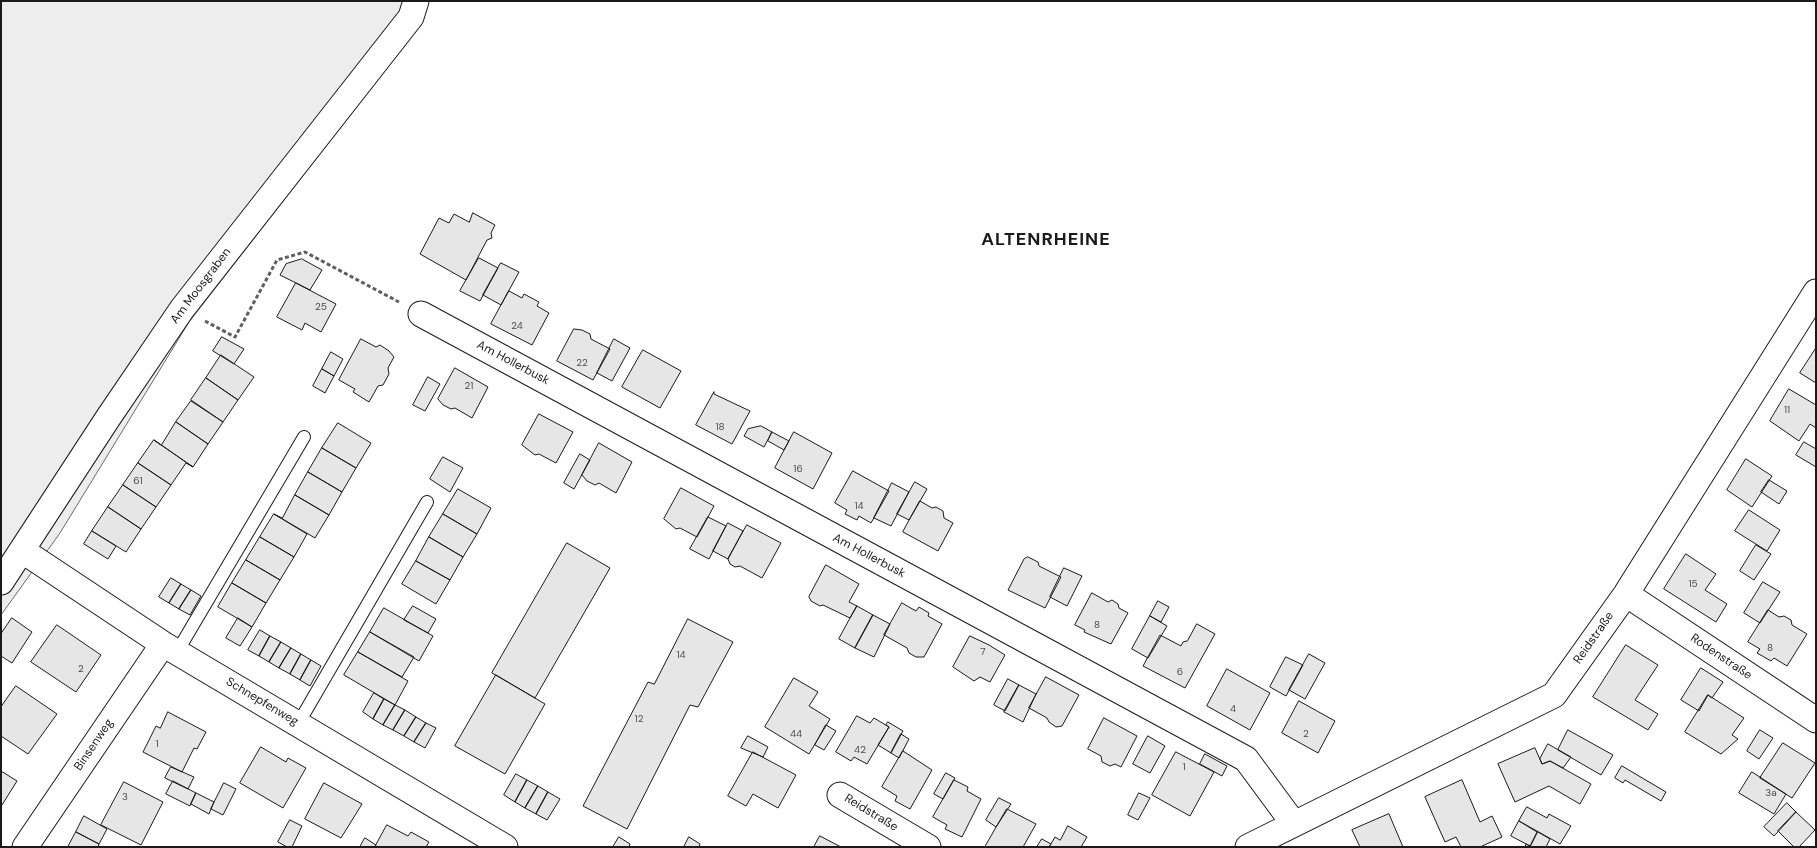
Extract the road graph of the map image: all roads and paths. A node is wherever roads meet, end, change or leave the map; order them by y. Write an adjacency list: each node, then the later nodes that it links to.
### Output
1 (416, 1): 3 (street, Am Moosgraben)
2 (1816, 292): 9 (street, Reidstraße)
3 (182, 309): 4 (path); 7 (street, Am Moosgraben)
4 (421, 314): 14 (street, Am Hollerbusk)
5 (304, 437): 10 (lane)
6 (427, 502): 12 (lane)
7 (23, 551): 8 (street, Am Moosgraben); 10 (street, Schnepfenweg)
8 (1, 582)
9 (1626, 594): 11 (street, Rodenstraße); 14 (street, Reidstraße)
10 (170, 648): 12 (street, Schnepfenweg); 15 (street, Binsenweg)
11 (1816, 720)
12 (298, 724): 16 (street, Schnepfenweg)
13 (840, 795): 17 (street, Reidstraße)
14 (1294, 824): 18 (street, Reidstraße)
15 (25, 847)
16 (505, 847)
17 (928, 847)
18 (1248, 847)

